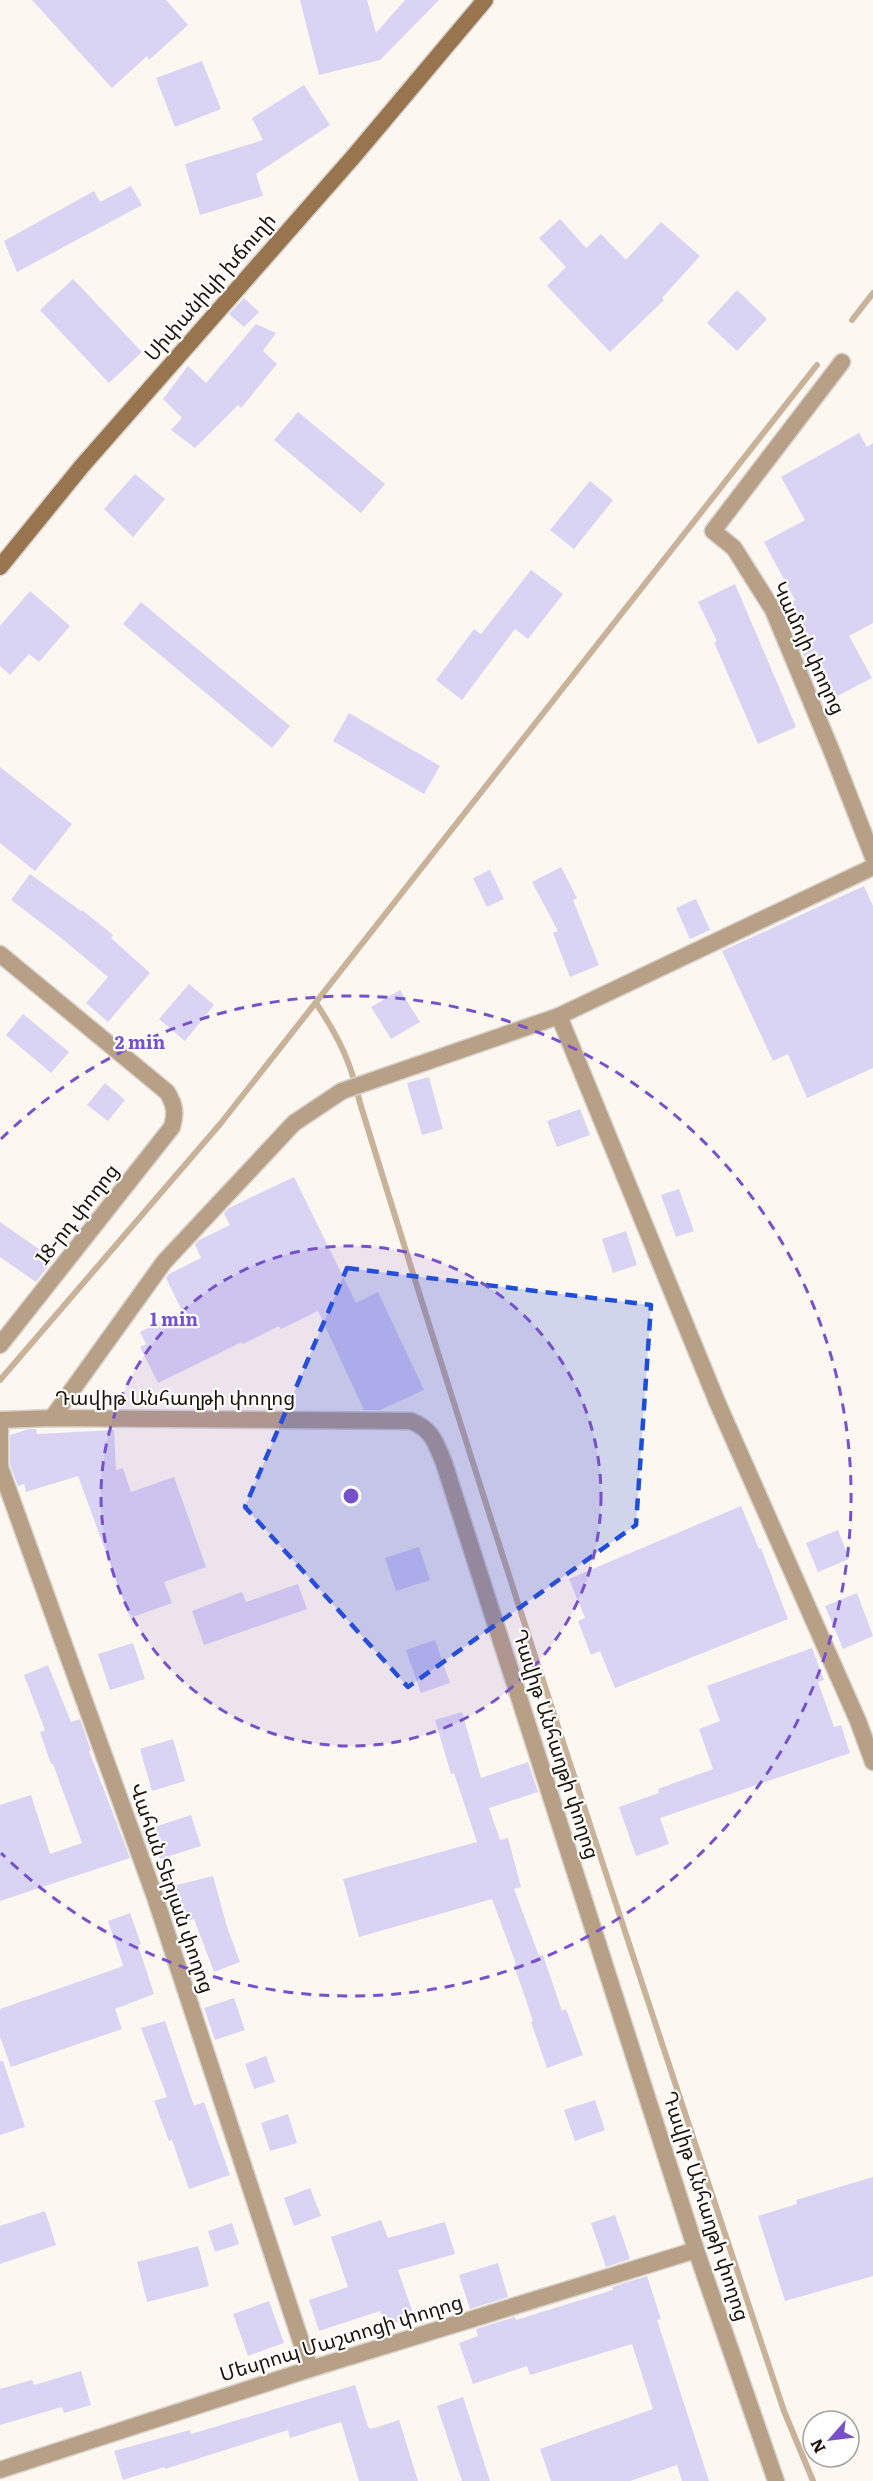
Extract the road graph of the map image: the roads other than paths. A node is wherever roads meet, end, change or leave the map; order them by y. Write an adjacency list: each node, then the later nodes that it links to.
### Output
1 (485, 0): 3 (main road, Սիփանիկի խճուղի)
2 (842, 362): 4 (street, Կամոյի փողոց)
3 (0, 567)
4 (873, 857)
5 (873, 867): 7 (street)
6 (0, 954): 8 (street, 18-րդ փողոց)
7 (559, 1016): 9 (street); 11 (street)
8 (0, 1345)
9 (52, 1418): 10 (street, Դավիթ Անհաղթի փողոց); 12 (street, Դավիթ Անհաղթի փողոց)
10 (0, 1420): 13 (street, Վահան Տերյան փողոց)
11 (873, 1762)
12 (696, 2250): 13 (street, Մեսրոպ Մաշտոցի փողոց); 15 (street, Դավիթ Անհաղթի փողոց)
13 (310, 2369): 14 (street, Մեսրոպ Մաշտոցի փողոց)
14 (0, 2470)
15 (776, 2481)

